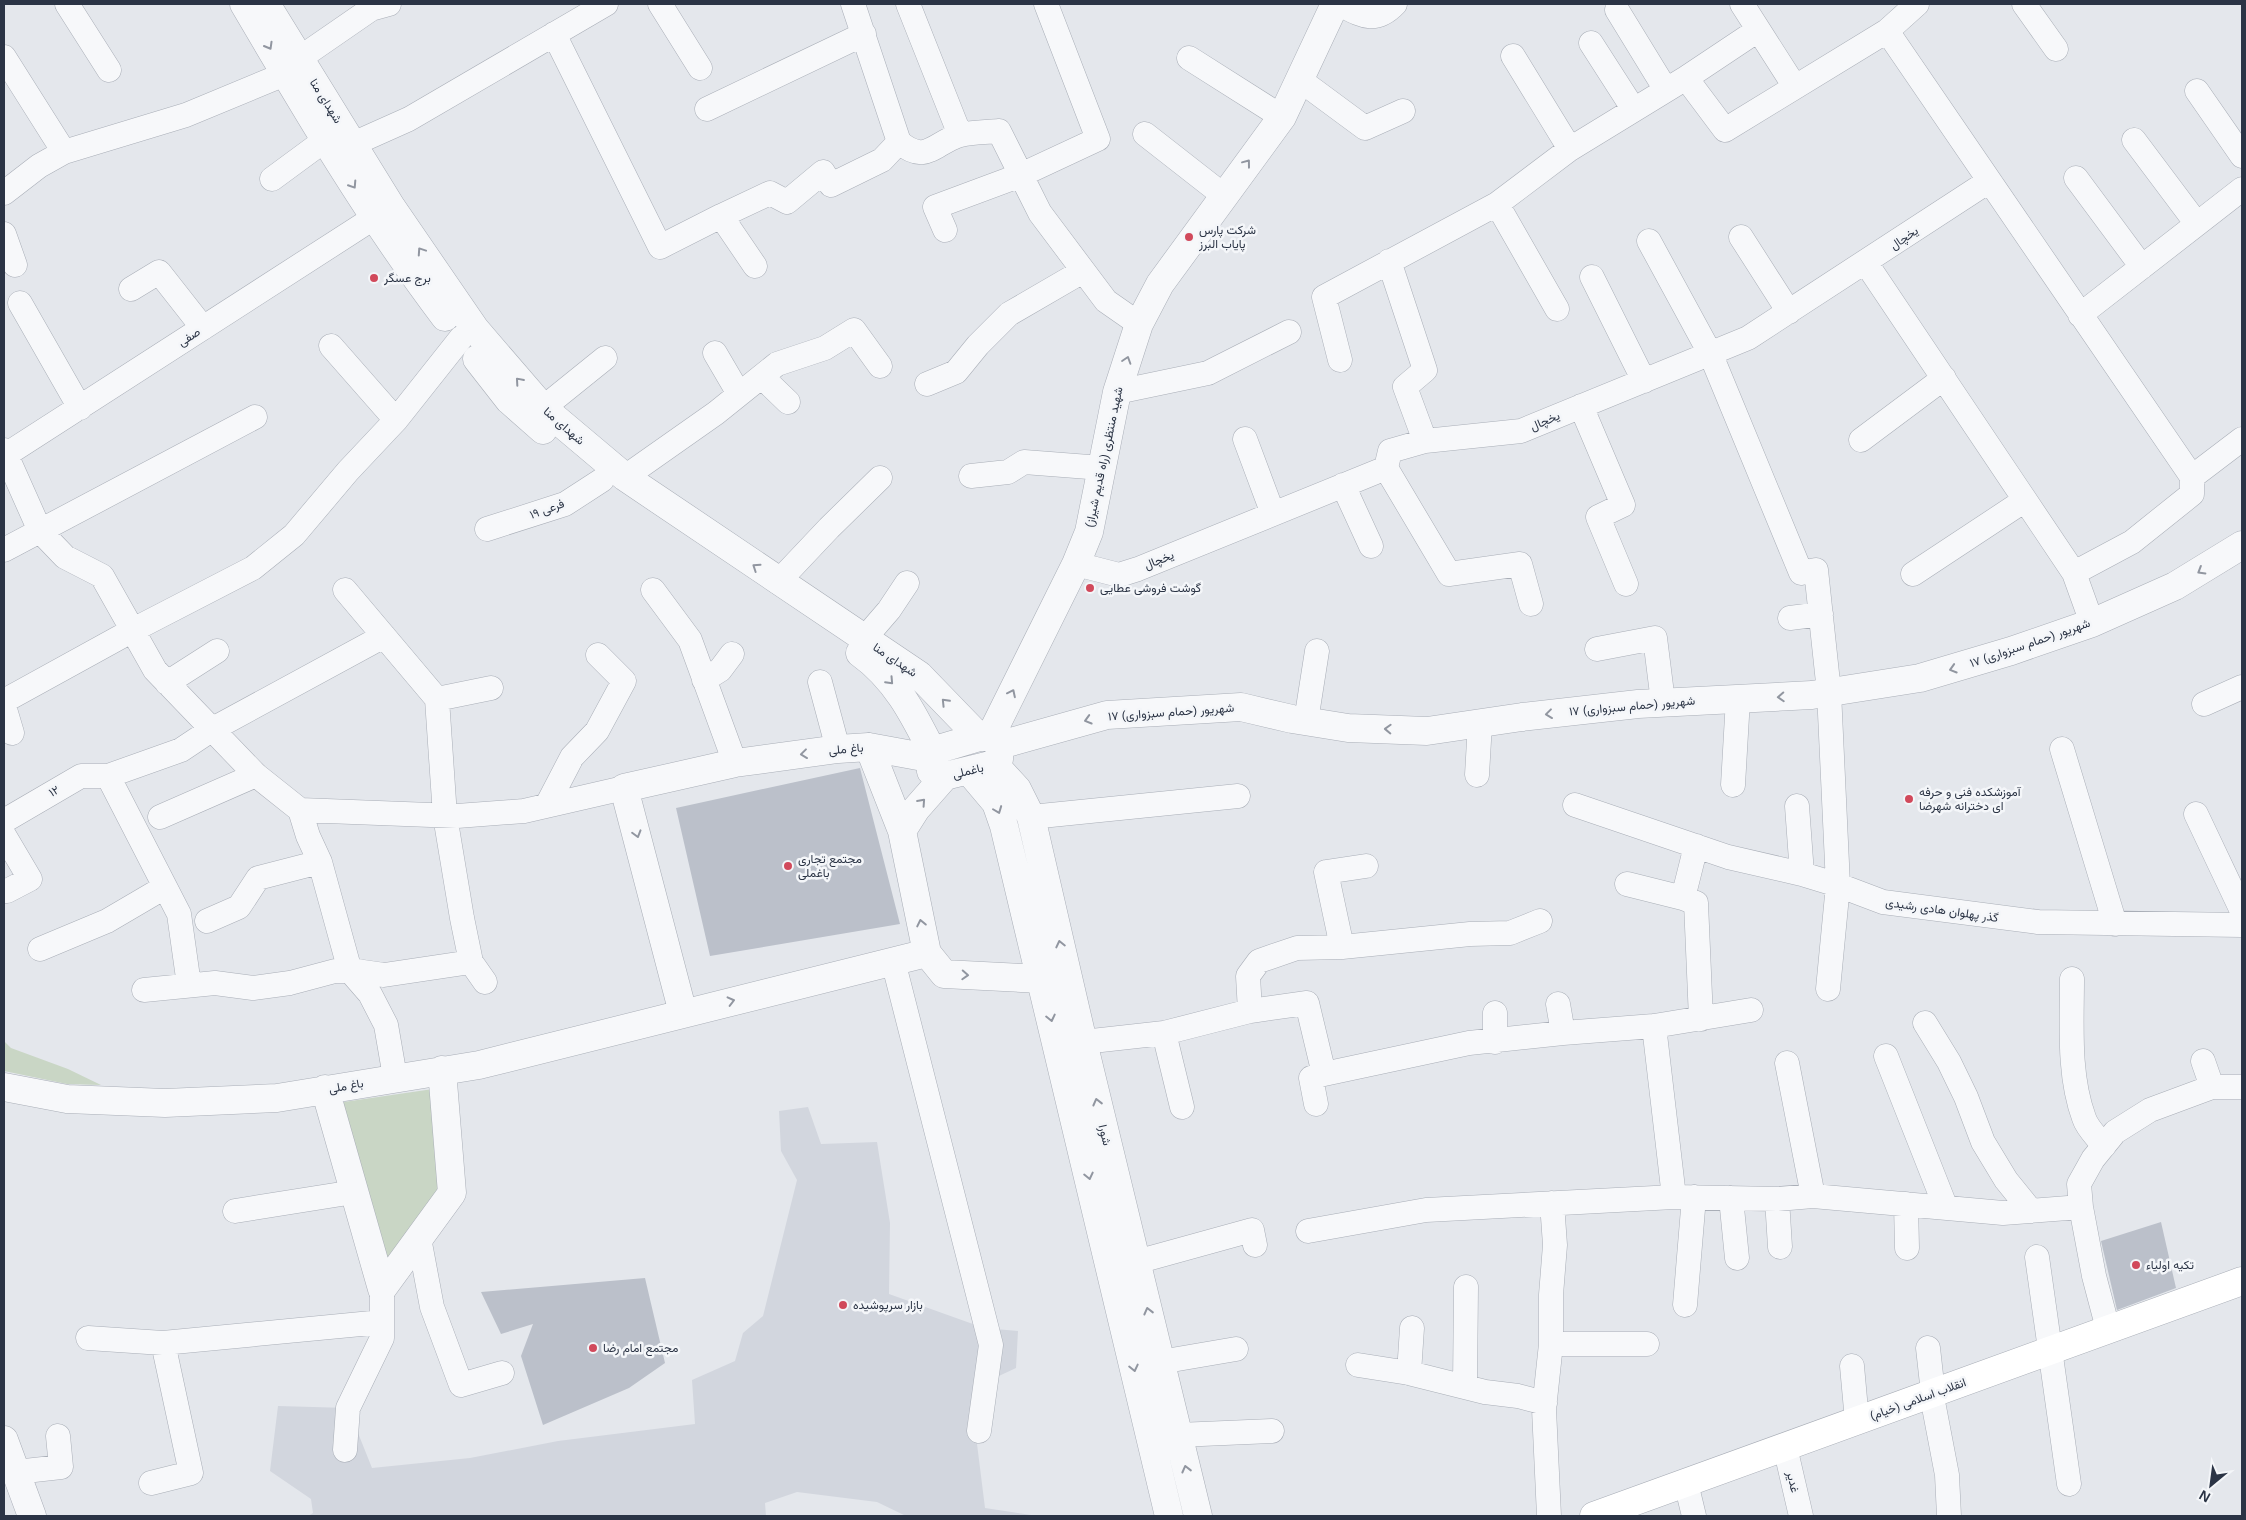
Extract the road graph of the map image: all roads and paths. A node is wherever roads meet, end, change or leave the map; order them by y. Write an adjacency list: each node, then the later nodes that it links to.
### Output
1 (67, 4): 27 (street)
2 (244, 4): 25 (street, شهدای منا, one-way to 25)
3 (266, 4): 25 (street, شهدای منا)
4 (389, 4): 25 (street)
5 (606, 4): 18 (street)
6 (660, 4): 26 (street)
7 (853, 4): 19 (street)
8 (908, 4): 37 (street)
9 (1046, 4): 45 (street)
10 (1337, 4): 11 (street); 28 (street, شهید منتظری (راه قدیم شیراز))
11 (1395, 4)
12 (1742, 4): 16 (street)
13 (2024, 4): 21 (street)
14 (1911, 6): 17 (street)
15 (1617, 10): 29 (street)
16 (1758, 30): 29 (street); 30 (street)
17 (1887, 31): 30 (street); 48 (street)
18 (554, 34): 41 (street); 54 (street)
19 (864, 34): 32 (street); 40 (street)
20 (1591, 42): 33 (street)
21 (2056, 49)
22 (1513, 56): 42 (street)
23 (4, 57): 43 (street)
24 (1189, 58): 35 (street)
25 (292, 66): 38 (street, شهدای منا); 41 (street, شهدای منا); 43 (street)
26 (700, 68)
27 (109, 70)
28 (1300, 80): 34 (street); 35 (street, شهید منتظری (راه قدیم شیراز))
29 (1676, 84): 30 (street); 33 (street)
30 (1795, 88)
31 (2197, 91): 44 (street)
32 (706, 109)
33 (1634, 110): 42 (street)
34 (1403, 111)
35 (1282, 117): 51 (street, شهید منتظری (راه قدیم شیراز), one-way to 35)
36 (1145, 134): 51 (street)
37 (960, 136): 40 (street); 45 (street)
38 (325, 140): 47 (street); 53 (street, شهدای منا, one-way to 53)
39 (2134, 140): 55 (street)
40 (899, 142): 54 (street)
41 (353, 144): 53 (street, شهدای منا)
42 (1570, 149): 52 (street)
43 (64, 152): 50 (street)
44 (2242, 156)
45 (1021, 175): 56 (street); 65 (street)
46 (2076, 178): 64 (street)
47 (272, 179)
48 (1989, 181): 61 (street, یخچال); 71 (street)
49 (2242, 189): 55 (street)
50 (4, 193)
51 (1224, 194): 72 (street, شهید منتظری (راه قدیم شیراز))
52 (1497, 204): 60 (street); 69 (street)
53 (383, 213): 73 (street, صفی); 75 (street, شهدای منا); 91 (street, شهدای منا, one-way to 53)
54 (721, 216): 63 (street)
55 (2197, 224): 64 (street)
56 (945, 230)
57 (4, 234): 62 (street)
58 (1741, 237): 70 (street)
59 (1649, 241): 78 (street)
60 (1389, 262): 80 (street); 97 (street)
61 (1866, 263): 70 (street, یخچال); 83 (street)
62 (15, 265)
63 (755, 266)
64 (2142, 267): 71 (street)
65 (1083, 271): 72 (street); 85 (street)
66 (1592, 278): 84 (street)
67 (131, 289): 73 (street)
68 (20, 303): 90 (street)
69 (1557, 308)
70 (1789, 312): 78 (street, یخچال)
71 (2080, 314): 102 (street)
72 (1139, 324): 86 (street, شهید منتظری (راه قدیم شیراز), one-way to 72)
73 (203, 328): 90 (street, صفی)
74 (1289, 332): 86 (street)
75 (461, 338): 93 (street); 104 (street, شهدای منا)
76 (331, 346): 93 (street)
77 (715, 353): 87 (street)
78 (1711, 355): 84 (street, یخچال); 122 (street)
79 (605, 358): 91 (street)
80 (1340, 360)
81 (880, 366): 82 (street, فرعی ۱۹)
82 (762, 377): 87 (street, فرعی ۱۹); 88 (street)
83 (1944, 378): 96 (street); 106 (street)
84 (1644, 381): 89 (street, یخچال)
85 (927, 384)
86 (1117, 392): 99 (street, شهید منتظری (راه قدیم شیراز))
87 (740, 394): 104 (street, فرعی ۱۹)
88 (788, 402)
89 (1581, 406): 97 (street, یخچال); 118 (street)
90 (80, 408): 98 (street, صفی)
91 (543, 408): 104 (street, شهدای منا)
92 (255, 417): 109 (street)
93 (396, 420): 125 (street)
94 (2242, 438): 102 (street)
95 (1245, 439): 107 (street)
96 (1861, 440)
97 (1425, 441): 100 (street, یخچال)
98 (5, 453): 109 (street)
99 (1102, 468): 101 (street); 113 (street, شهید منتظری (راه قدیم شیراز))
100 (1386, 468): 105 (street, یخچال); 121 (street)
101 (971, 476)
102 (2192, 477): 114 (street)
103 (880, 478): 116 (street)
104 (613, 479): 108 (street, فرعی ۱۹); 116 (street, شهدای منا, one-way to 104); 127 (street, شهدای منا)
105 (1343, 485): 107 (street, یخچال); 111 (street)
106 (2025, 500): 114 (street); 115 (street)
107 (1273, 514): 113 (street, یخچال)
108 (487, 529)
109 (40, 531): 112 (street); 125 (street)
110 (2242, 545): 124 (street, ۱۷ شهریور (حمام سبزواری), one-way to 124)
111 (1371, 546)
112 (4, 550)
113 (1076, 564): 152 (street, شهید منتظری (راه قدیم شیراز), one-way to 113)
114 (2074, 573): 124 (street)
115 (1912, 574)
116 (778, 582): 127 (street, شهدای منا)
117 (907, 583): 127 (street)
118 (1626, 584)
119 (345, 590): 126 (street)
120 (653, 590): 133 (street)
121 (1531, 604)
122 (1821, 614): 123 (street); 138 (street)
123 (1790, 618)
124 (2092, 623): 138 (street, ۱۷ شهریور (حمام سبزواری), one-way to 138)
125 (133, 630): 135 (street); 141 (street)
126 (384, 636): 139 (street); 147 (street, ۱۲)
127 (860, 645): 152 (street, شهدای منا, one-way to 152); 152 (street, شهدای منا, one-way to 127)
128 (1597, 649): 142 (street)
129 (217, 651): 135 (street)
130 (1317, 651): 145 (street)
131 (732, 654): 133 (street)
132 (598, 656): 160 (street)
133 (704, 680): 153 (street)
134 (820, 682): 150 (street)
135 (167, 683): 147 (street)
136 (2242, 687): 143 (street)
137 (491, 688): 139 (street)
138 (1829, 692): 140 (street, ۱۷ شهریور (حمام سبزواری), one-way to 140); 176 (street)
139 (437, 699): 165 (street)
140 (1738, 699): 142 (street, ۱۷ شهریور (حمام سبزواری)); 157 (street)
141 (4, 701)
142 (1663, 702): 146 (street, ۱۷ شهریور (حمام سبزواری), one-way to 146)
143 (2204, 704)
144 (4, 706): 148 (street)
145 (1306, 721): 146 (street, ۱۷ شهریور (حمام سبزواری), one-way to 145); 152 (street, ۱۷ شهریور (حمام سبزواری), one-way to 152)
146 (1480, 723): 154 (street)
147 (211, 730): 155 (street); 156 (street, ۱۲)
148 (12, 733)
149 (869, 747): 150 (street, باغ ملی); 152 (street); 169 (street, باغ ملی)
150 (838, 749): 153 (street, باغ ملی, one-way to 153)
151 (2062, 749): 183 (street)
152 (967, 755): 167 (street, شورا); 169 (street, شهید منتظری (راه قدیم شیراز), one-way to 152); 191 (street, شورا, one-way to 191)
153 (735, 763): 158 (street, باغ ملی)
154 (1477, 774)
155 (256, 775): 163 (street); 166 (street)
156 (108, 776): 168 (street, ۱۲); 177 (street)
157 (1732, 785)
158 (624, 788): 160 (street); 200 (street, one-way to 200)
159 (1238, 796): 167 (street)
160 (548, 805): 165 (street)
161 (1575, 805): 171 (street, گذر پهلوان هادی رشیدی)
162 (1797, 806): 174 (street)
163 (300, 810): 165 (street); 172 (street)
164 (2196, 814): 180 (street)
165 (445, 816): 189 (street)
166 (160, 817)
167 (1031, 817): 207 (street, شورا, one-way to 167)
168 (4, 821)
169 (902, 831): 187 (street, باغ ملی, one-way to 169)
170 (4, 835): 178 (street)
171 (1696, 846): 174 (street, گذر پهلوان هادی رشیدی); 179 (street)
172 (320, 862): 181 (street); 190 (street)
173 (1366, 866): 185 (street)
174 (1802, 874): 176 (street, گذر پهلوان هادی رشیدی)
175 (1627, 884): 179 (street)
176 (1838, 885): 183 (street, گذر پهلوان هادی رشیدی); 195 (street)
177 (165, 887): 186 (street); 194 (street)
178 (7, 892)
179 (1683, 898): 202 (street)
180 (2242, 911)
181 (207, 921)
182 (1540, 921): 185 (street)
183 (2115, 924): 184 (street, گذر پهلوان هادی رشیدی)
184 (2242, 926)
185 (1342, 947): 199 (street)
186 (40, 949)
187 (927, 953): 188 (street, باغ ملی); 191 (street, one-way to 191)
188 (892, 961): 200 (street, باغ ملی, one-way to 188); 264 (street)
189 (471, 962): 190 (street); 193 (street)
190 (350, 971): 194 (street); 214 (street)
191 (1042, 979): 276 (street, شورا, one-way to 276)
192 (2072, 979): 221 (street)
193 (485, 982)
194 (189, 985): 196 (street)
195 (1828, 989)
196 (144, 990)
197 (1558, 1004): 206 (street)
198 (1751, 1010): 202 (street)
199 (1250, 1011): 205 (street); 213 (street)
200 (683, 1013): 212 (street, باغ ملی)
201 (1495, 1013): 208 (street)
202 (1701, 1019): 204 (street)
203 (1926, 1023): 232 (street)
204 (1654, 1026): 206 (street); 224 (street)
205 (1164, 1033): 207 (street); 220 (street)
206 (1563, 1033): 208 (street)
207 (1083, 1042): 240 (street, شورا, one-way to 207)
208 (1495, 1042): 213 (street)
209 (1886, 1056): 230 (street)
210 (2203, 1061): 216 (street)
211 (1787, 1063): 223 (street)
212 (442, 1070): 214 (street, باغ ملی); 234 (street)
213 (1324, 1074): 219 (street)
214 (395, 1078): 218 (street, باغ ملی)
215 (4, 1087): 218 (street, باغ ملی)
216 (2212, 1087): 217 (street); 221 (street)
217 (2242, 1087)
218 (325, 1090): 222 (street)
219 (1316, 1104)
220 (1182, 1107)
221 (2104, 1146): 229 (street)
222 (354, 1192): 231 (street); 243 (street)
223 (1813, 1196): 226 (street); 228 (street)
224 (1684, 1197): 225 (street); 227 (street); 244 (street)
225 (1731, 1198): 226 (street); 238 (street)
226 (1777, 1199): 236 (street)
227 (1552, 1203): 233 (street); 250 (street)
228 (1906, 1204): 230 (street); 237 (street)
229 (2081, 1207): 232 (street); 247 (street)
230 (1946, 1208): 232 (street)
231 (235, 1211)
232 (2031, 1211)
233 (1308, 1231)
234 (419, 1238): 243 (street); 258 (street)
235 (1255, 1245): 240 (street)
236 (1780, 1247)
237 (1907, 1248)
238 (1737, 1258)
239 (2037, 1258): 254 (street)
240 (1136, 1262): 255 (street, شورا, one-way to 240)
241 (2242, 1281): 247 (main road, انقلاب اسلامی (خیام))
242 (1466, 1287): 260 (street)
243 (382, 1288): 245 (street)
244 (1685, 1304)
245 (382, 1322): 249 (street); 270 (street)
246 (1412, 1328): 259 (street)
247 (2108, 1330): 254 (main road, انقلاب اسلامی (خیام))
248 (88, 1338): 249 (street)
249 (163, 1343): 272 (street)
250 (1551, 1344): 251 (street); 262 (street)
251 (1647, 1344)
252 (1928, 1348): 261 (street)
253 (1236, 1349): 255 (street)
254 (2051, 1350): 261 (main road, انقلاب اسلامی (خیام)); 274 (street)
255 (1160, 1362): 267 (street, شورا)
256 (1358, 1365): 259 (street)
257 (1852, 1366): 263 (street)
258 (502, 1373)
259 (1409, 1373): 260 (street)
260 (1465, 1386): 262 (street)
261 (1934, 1400): 263 (main road, انقلاب اسلامی (خیام)); 282 (street)
262 (1545, 1404): 278 (street)
263 (1857, 1421): 269 (main road, انقلاب اسلامی (خیام))
264 (979, 1430)
265 (1272, 1431): 267 (street)
266 (58, 1436): 271 (street)
267 (1178, 1436): 277 (street, شورا, one-way to 267)
268 (4, 1440): 271 (street)
269 (1785, 1447): 273 (main road, انقلاب اسلامی (خیام)); 281 (street, غدیر)
270 (346, 1450)
271 (16, 1472): 275 (street)
272 (151, 1483)
273 (1686, 1483): 279 (main road, انقلاب اسلامی (خیام)); 280 (street)
274 (2069, 1484)
275 (32, 1516)
276 (1170, 1516)
277 (1198, 1516)
278 (1549, 1516)
279 (1594, 1516)
280 (1694, 1516)
281 (1801, 1516)
282 (1949, 1516)

